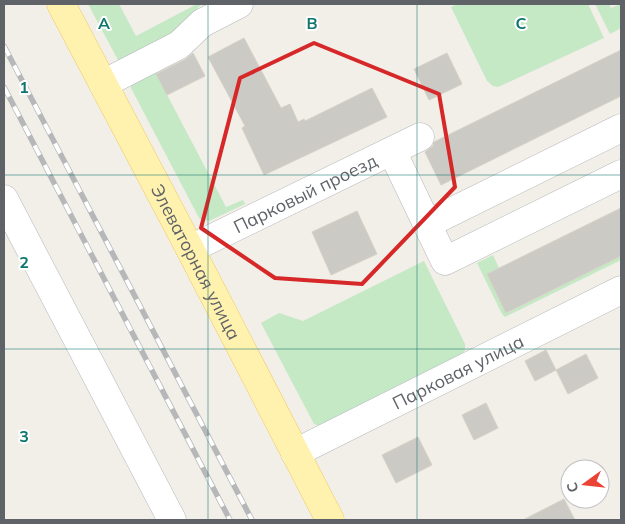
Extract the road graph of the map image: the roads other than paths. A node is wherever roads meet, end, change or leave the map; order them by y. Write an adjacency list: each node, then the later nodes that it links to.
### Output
1 (61, 4): 3 (main road, Элеваторная улица)
2 (239, 4): 3 (street)
3 (103, 84): 10 (main road, Элеваторная улица)
4 (621, 128): 9 (street)
5 (420, 137): 6 (street, Парковый проезд)
6 (392, 151): 9 (street); 10 (street, Парковый проезд)
7 (621, 174): 9 (street)
8 (4, 199): 13 (street)
9 (427, 224)
10 (190, 249): 12 (main road, Элеваторная улица)
11 (621, 290): 12 (street, Парковая улица)
12 (295, 453): 14 (main road, Элеваторная улица)
13 (172, 520)
14 (330, 520)

